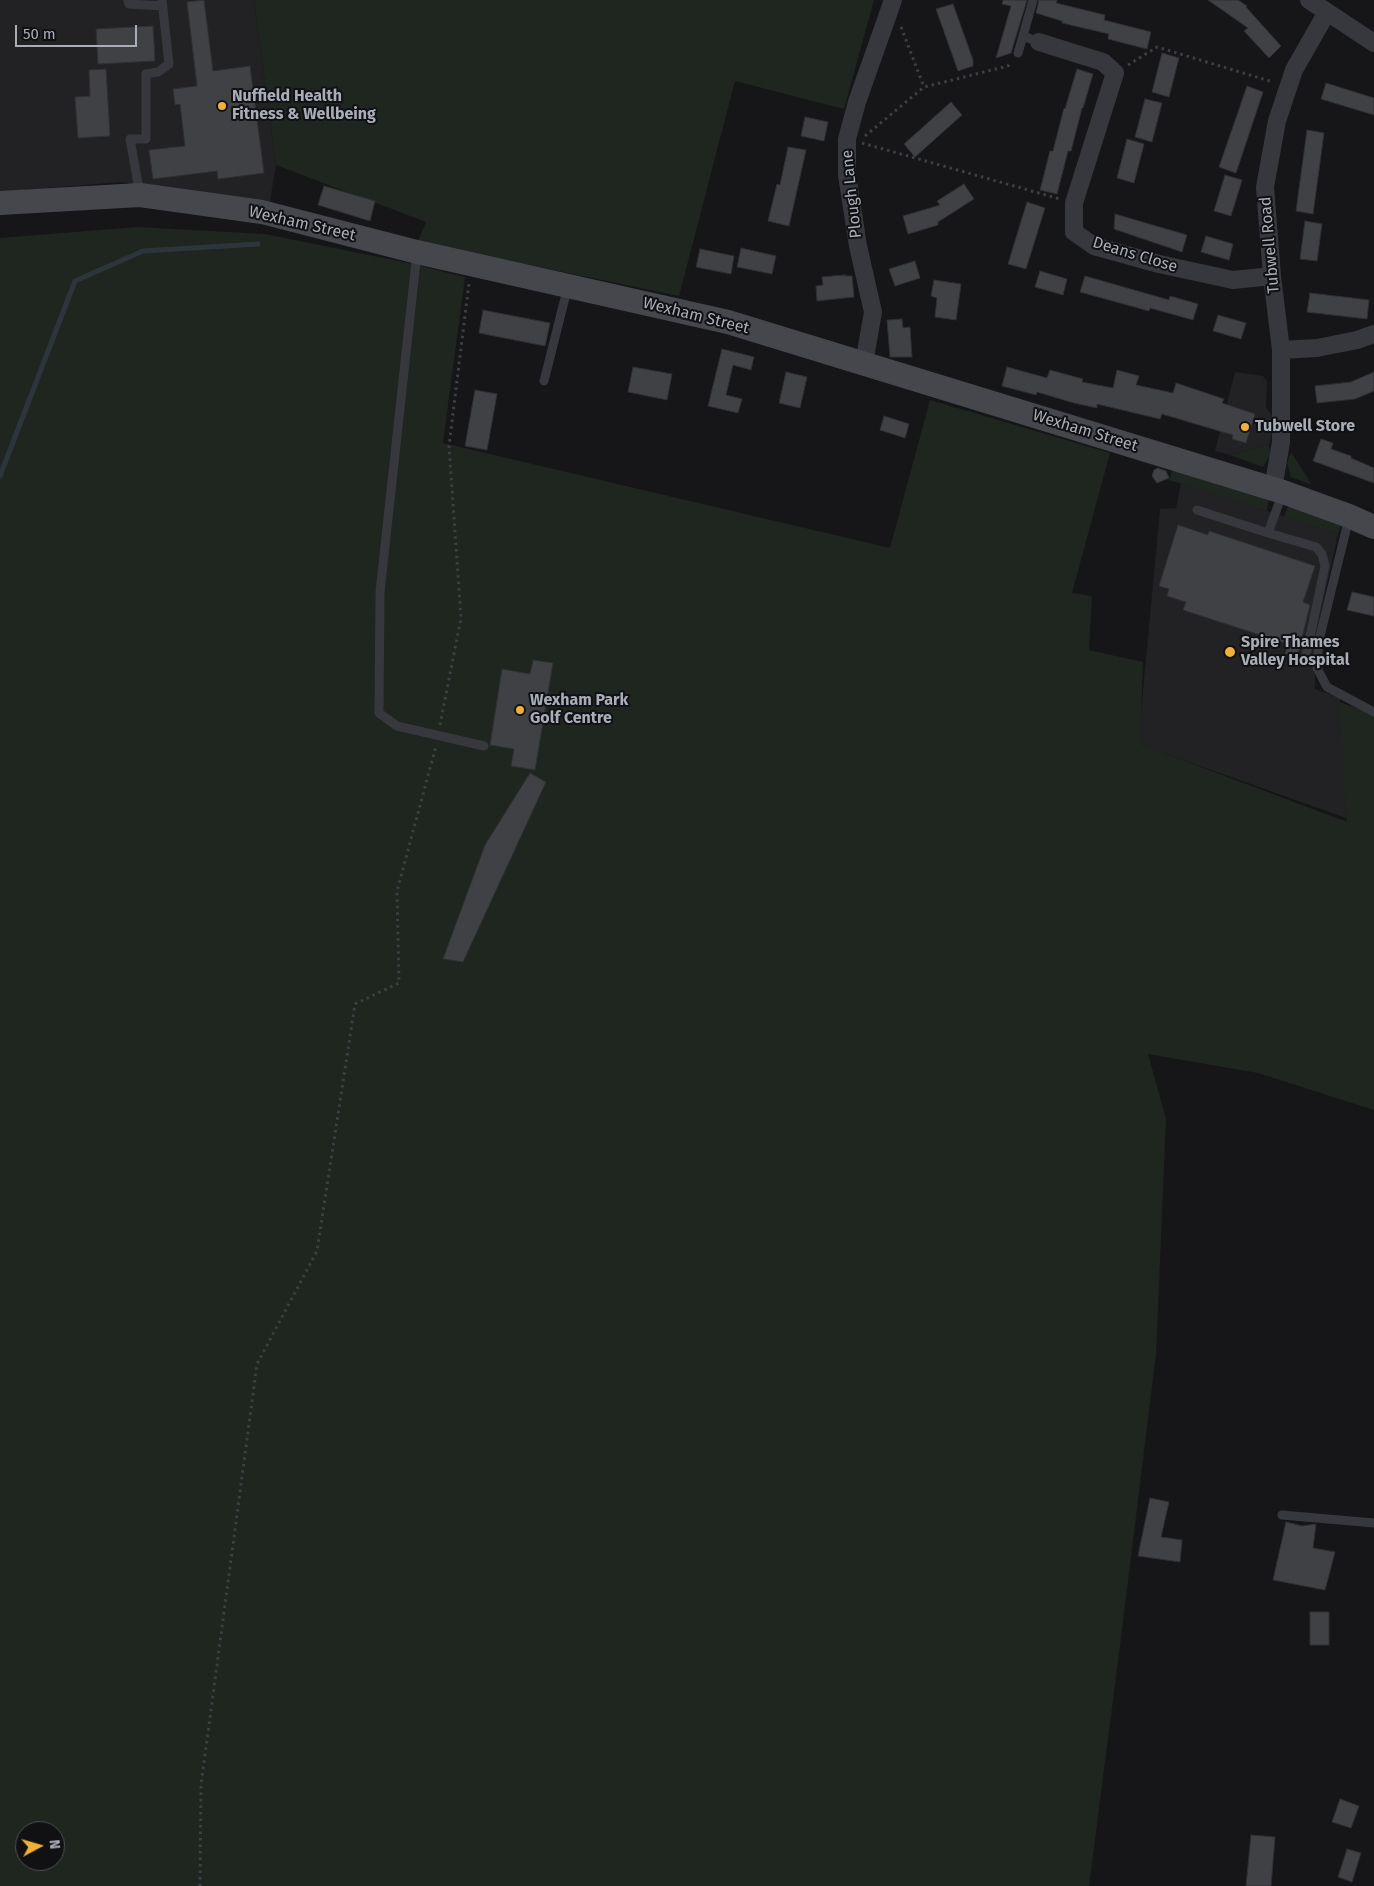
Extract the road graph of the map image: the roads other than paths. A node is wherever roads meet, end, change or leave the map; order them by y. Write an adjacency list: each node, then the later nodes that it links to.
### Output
1 (128, 0): 5 (lane)
2 (1033, 0): 7 (lane)
3 (1309, 0): 6 (street)
4 (892, 2): 17 (street, Plough Lane)
5 (162, 3): 10 (lane)
6 (1326, 12): 8 (street); 13 (street, Tubwell Road)
7 (1031, 39): 9 (lane); 13 (street, Deans Close)
8 (1374, 43)
9 (1018, 53)
10 (140, 195): 11 (street, Wexham Street); 12 (street, Wexham Street)
11 (0, 203)
12 (417, 252): 14 (street, Wexham Street); 26 (lane)
13 (1272, 276): 16 (street, Tubwell Road)
14 (568, 286): 17 (street, Wexham Street); 18 (lane)
15 (1374, 334): 16 (street)
16 (1281, 350): 19 (street, Tubwell Road)
17 (864, 364): 19 (street, Wexham Street)
18 (544, 381)
19 (1278, 490): 21 (street, Wexham Street); 23 (lane)
20 (1197, 510): 23 (lane)
21 (1349, 516): 22 (street, Wexham Street); 25 (lane)
22 (1374, 527)
23 (1268, 532): 24 (lane)
24 (1305, 660)
25 (1374, 712)
26 (484, 746)
27 (1282, 1515): 28 (lane)
28 (1374, 1523)

